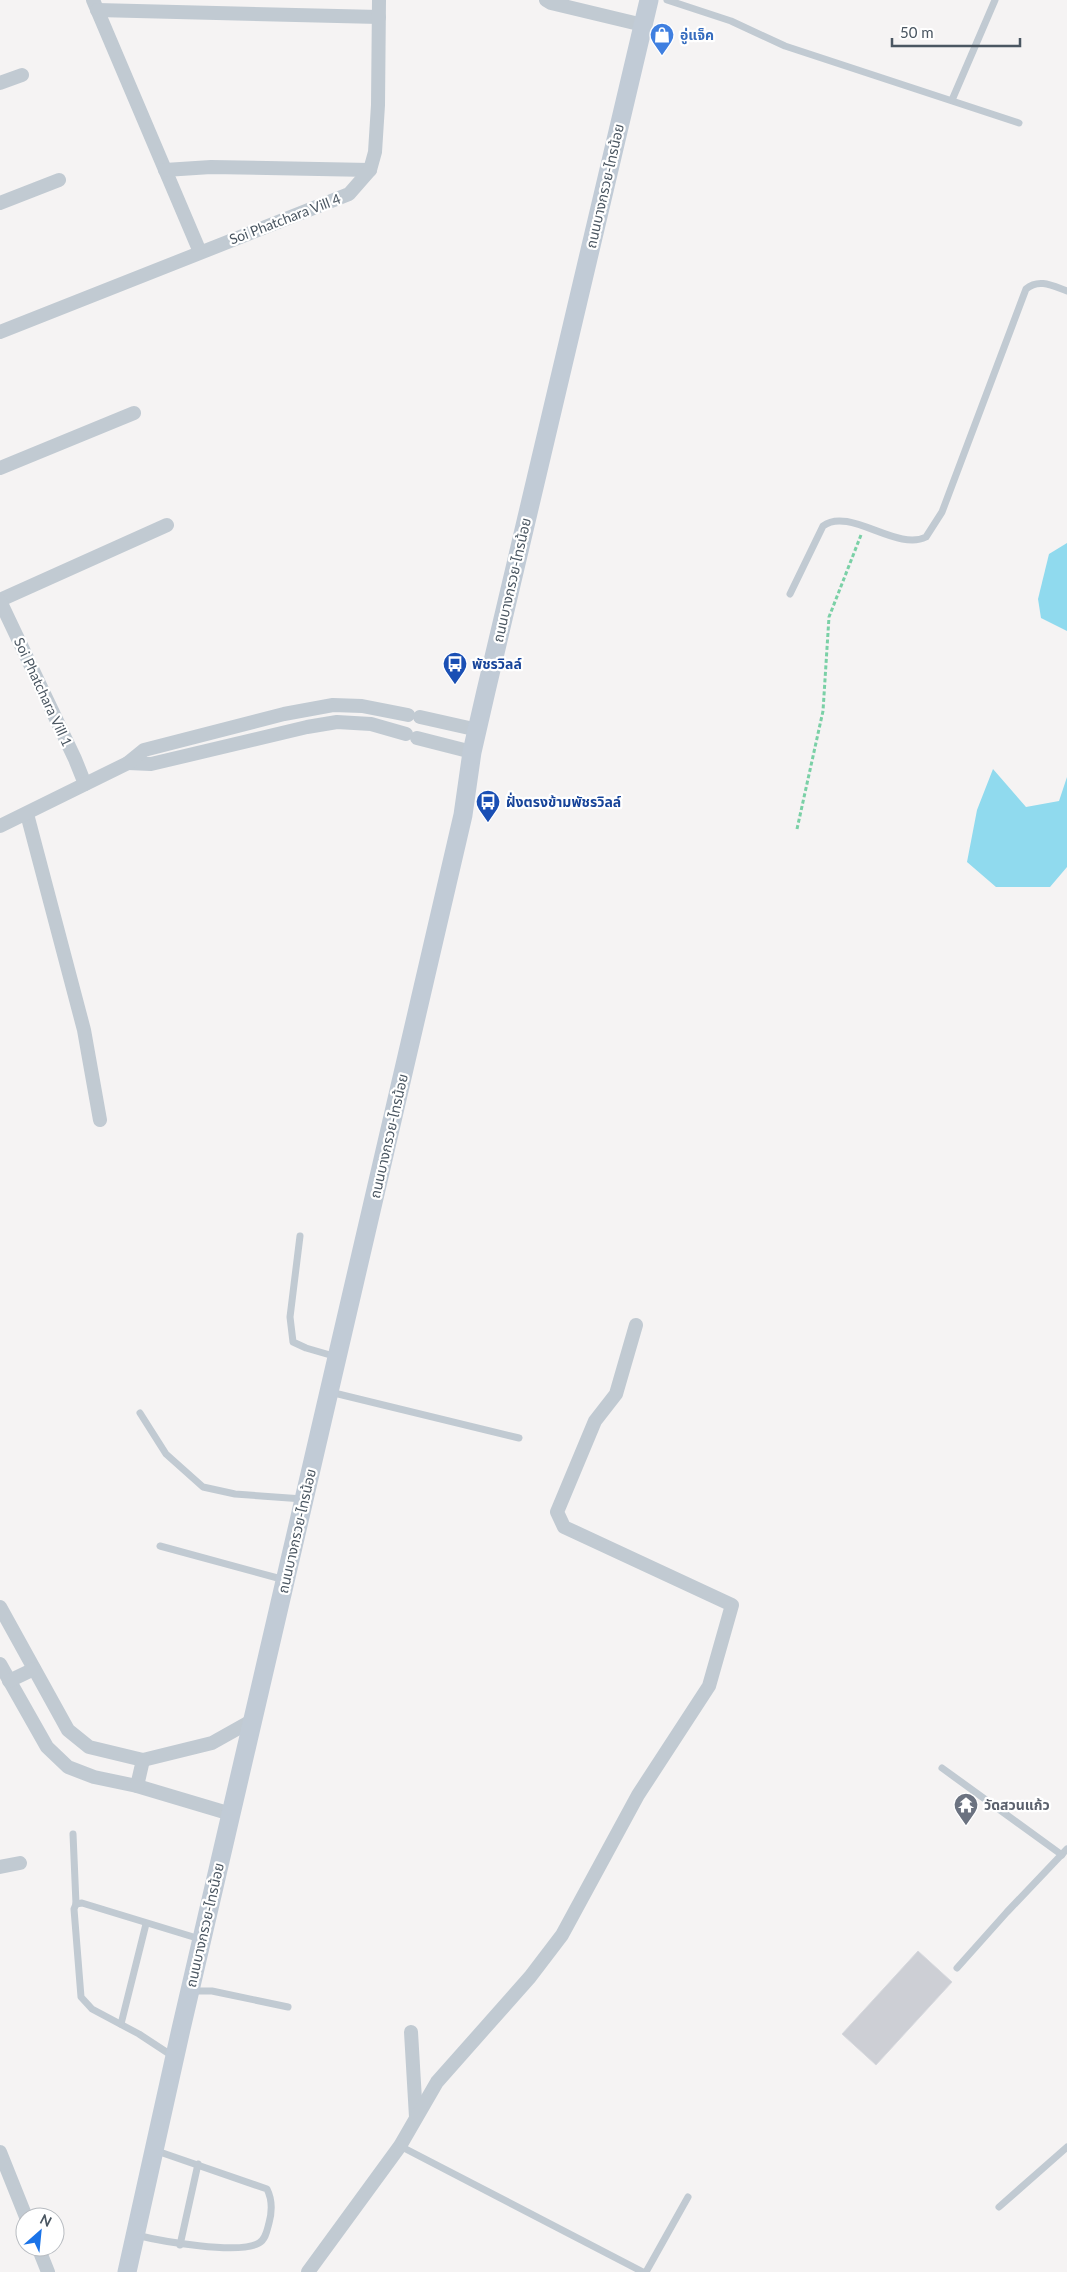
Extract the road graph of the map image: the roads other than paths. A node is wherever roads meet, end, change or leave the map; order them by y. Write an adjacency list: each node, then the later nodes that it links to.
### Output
1 (379, 0): 7 (street, Soi Phatchara Vill 4)
2 (546, 0): 8 (street)
3 (649, 0): 8 (main road, ถนนบางกรวย-ไทรน้อย)
4 (667, 0): 11 (lane)
5 (995, 0): 11 (lane)
6 (95, 5): 7 (street); 13 (street)
7 (379, 17): 14 (street, Soi Phatchara Vill 4)
8 (643, 25): 27 (main road, ถนนบางกรวย-ไทรน้อย)
9 (22, 75): 10 (street)
10 (0, 83)
11 (952, 100): 12 (lane)
12 (1019, 123)
13 (165, 170): 14 (street); 17 (street)
14 (370, 170): 17 (street, Soi Phatchara Vill 4)
15 (59, 180): 16 (street)
16 (0, 203)
17 (200, 252): 19 (street, Soi Phatchara Vill 4)
18 (1067, 291): 23 (lane)
19 (0, 332)
20 (134, 413): 21 (street)
21 (0, 468)
22 (167, 526): 24 (street)
23 (790, 594)
24 (0, 601): 30 (street, Soi Phatchara Vill 1)
25 (333, 704): 26 (street); 27 (street); 29 (street)
26 (337, 722): 28 (street); 29 (street)
27 (478, 730): 28 (main road, ถนนบางกรวย-ไทรน้อย)
28 (472, 752): 36 (main road, ถนนบางกรวย-ไทรน้อย)
29 (128, 763): 30 (street)
30 (85, 784): 31 (street)
31 (27, 814): 32 (street); 33 (street)
32 (0, 826)
33 (100, 1120)
34 (300, 1236): 36 (lane)
35 (636, 1325): 65 (street)
36 (337, 1358): 37 (main road, ถนนบางกรวย-ไทรน้อย)
37 (329, 1392): 39 (lane); 40 (main road, ถนนบางกรวย-ไทรน้อย)
38 (140, 1413): 40 (lane)
39 (519, 1438)
40 (304, 1499): 42 (main road, ถนนบางกรวย-ไทรน้อย)
41 (160, 1546): 42 (lane)
42 (286, 1580): 47 (main road, ถนนบางกรวย-ไทรน้อย)
43 (0, 1607): 45 (street)
44 (0, 1664): 46 (street)
45 (34, 1669): 46 (street); 48 (street)
46 (9, 1681): 50 (street)
47 (253, 1720): 48 (street); 51 (main road, ถนนบางกรวย-ไทรน้อย)
48 (143, 1760): 50 (street)
49 (942, 1768): 53 (lane)
50 (137, 1786): 51 (street)
51 (231, 1814): 58 (main road, ถนนบางกรวย-ไทรน้อย)
52 (73, 1834): 56 (lane)
53 (1064, 1852): 59 (lane)
54 (20, 1863): 55 (street)
55 (0, 1868)
56 (76, 1904): 57 (lane); 62 (lane)
57 (146, 1924): 58 (lane); 62 (lane)
58 (202, 1940): 60 (main road, ถนนบางกรวย-ไทรน้อย)
59 (957, 1968)
60 (190, 1991): 61 (lane); 64 (main road, ถนนบางกรวย-ไทรน้อย)
61 (288, 2006)
62 (122, 2024): 64 (lane)
63 (411, 2032): 65 (street)
64 (175, 2057): 68 (main road, ถนนบางกรวย-ไทรน้อย)
65 (416, 2117): 66 (street)
66 (400, 2146): 79 (street); 80 (lane)
67 (1067, 2148): 73 (lane)
68 (154, 2150): 70 (lane); 74 (main road, ถนนบางกรวย-ไทรน้อย)
69 (0, 2152): 72 (street)
70 (198, 2164): 75 (lane); 75 (lane)
71 (688, 2197): 80 (lane)
72 (22, 2207)
73 (999, 2207)
74 (135, 2235): 75 (lane); 78 (main road, ถนนบางกรวย-ไทรน้อย)
75 (180, 2245)
76 (42, 2257): 77 (street)
77 (48, 2272)
78 (127, 2272)
79 (308, 2272)
80 (644, 2272)

